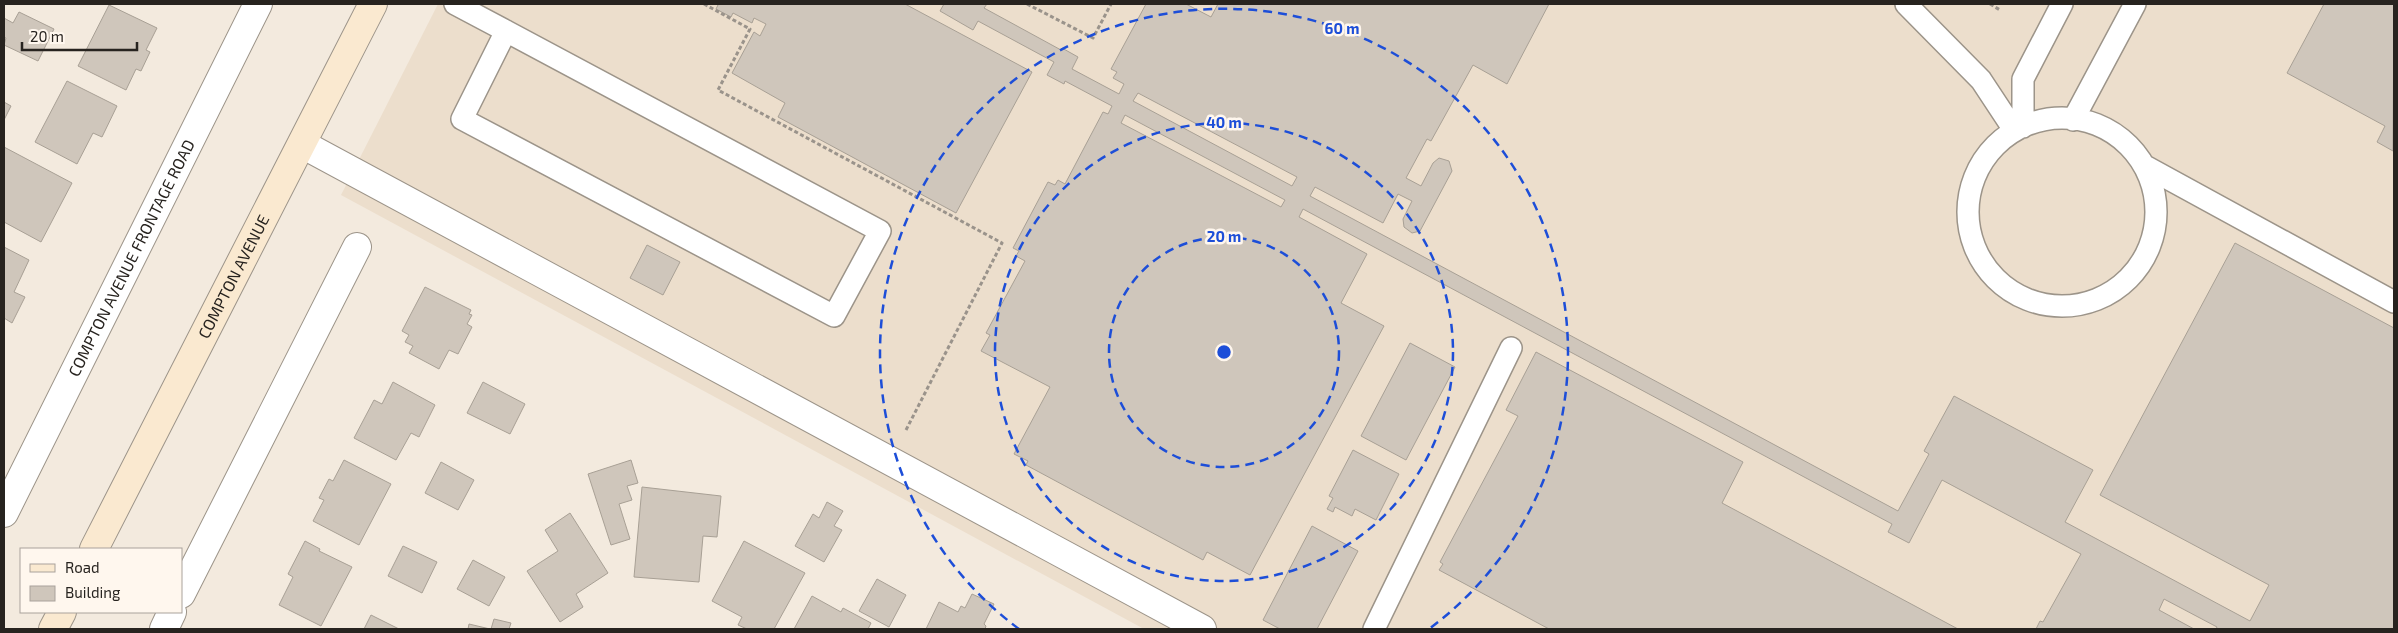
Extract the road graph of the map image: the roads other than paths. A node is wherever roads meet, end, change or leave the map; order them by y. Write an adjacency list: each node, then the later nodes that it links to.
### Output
1 (258, 4): 15 (street, COMPTON AVENUE FRONTAGE ROAD)
2 (373, 4): 10 (main road, COMPTON AVENUE)
3 (455, 4): 7 (lane)
4 (1906, 4): 9 (lane)
5 (2062, 4): 9 (lane)
6 (2135, 4): 8 (lane)
7 (506, 31): 7 (lane)
8 (2073, 120): 9 (lane); 11 (lane)
9 (2019, 128): 11 (lane)
10 (302, 144): 16 (main road, COMPTON AVENUE); 22 (street)
11 (2144, 166): 13 (lane)
12 (357, 247): 17 (street)
13 (2394, 302)
14 (1511, 348): 23 (lane)
15 (4, 513)
16 (95, 548)
17 (182, 592)
18 (61, 613): 20 (main road)
19 (172, 613): 21 (street)
20 (53, 629)
21 (164, 629)
22 (1202, 629)
23 (1374, 629)

